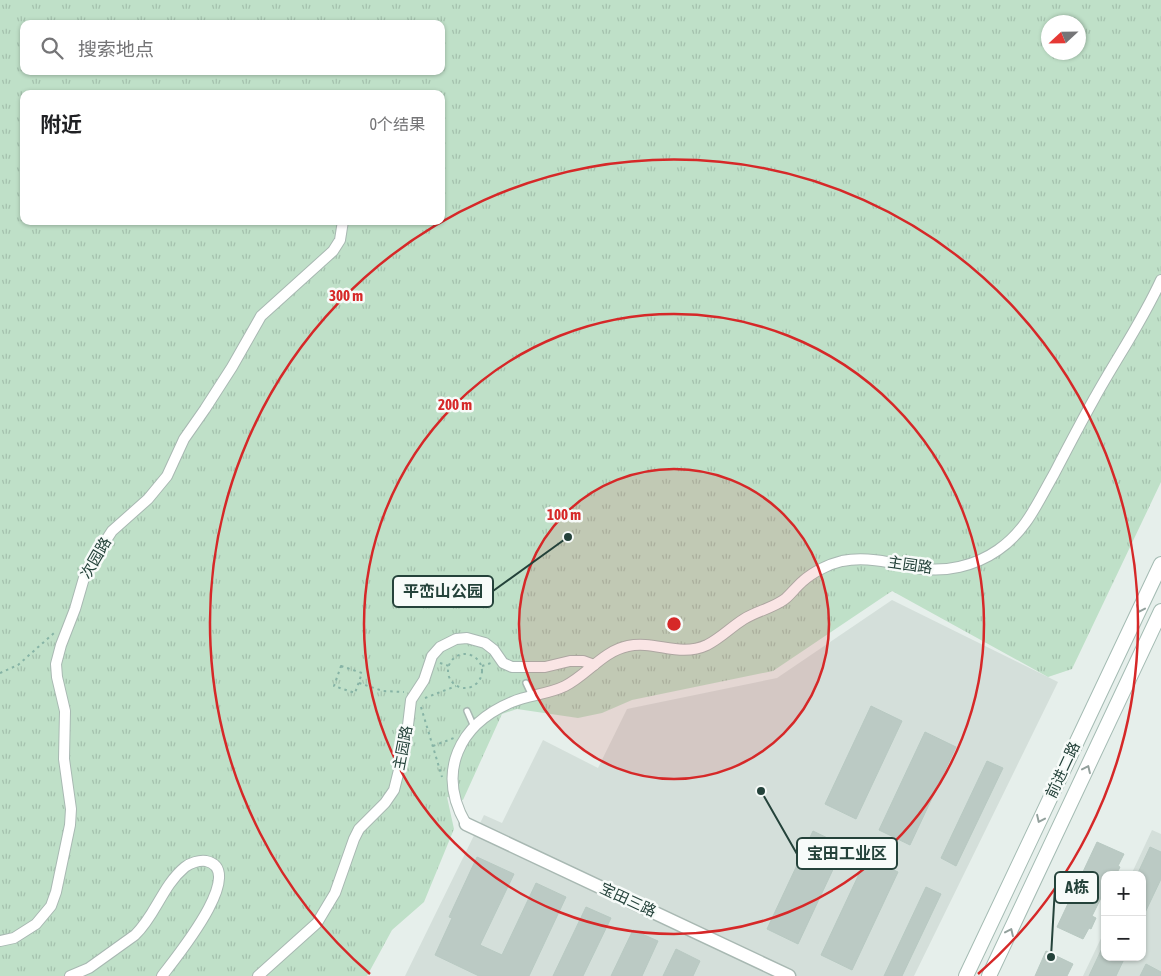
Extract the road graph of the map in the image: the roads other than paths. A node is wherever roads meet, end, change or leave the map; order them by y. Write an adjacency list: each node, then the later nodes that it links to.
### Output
1 (342, 225): 11 (street, 次园路)
2 (1161, 280): 5 (street, 主园路)
3 (1161, 564): 16 (main road, 前进二路, one-way to 16)
4 (1161, 611): 17 (main road, 前进二路, one-way to 4)
5 (594, 665): 7 (street, 主园路); 14 (street, 主园路)
6 (526, 683): 7 (lane)
7 (532, 696): 9 (street, 主园路)
8 (467, 711): 9 (lane)
9 (474, 727): 10 (street, 主园路)
10 (466, 824): 15 (street, 宝田三路)
11 (0, 941)
12 (70, 976): 13 (street)
13 (162, 976)
14 (258, 976)
15 (789, 976)
16 (966, 976)
17 (989, 976)

